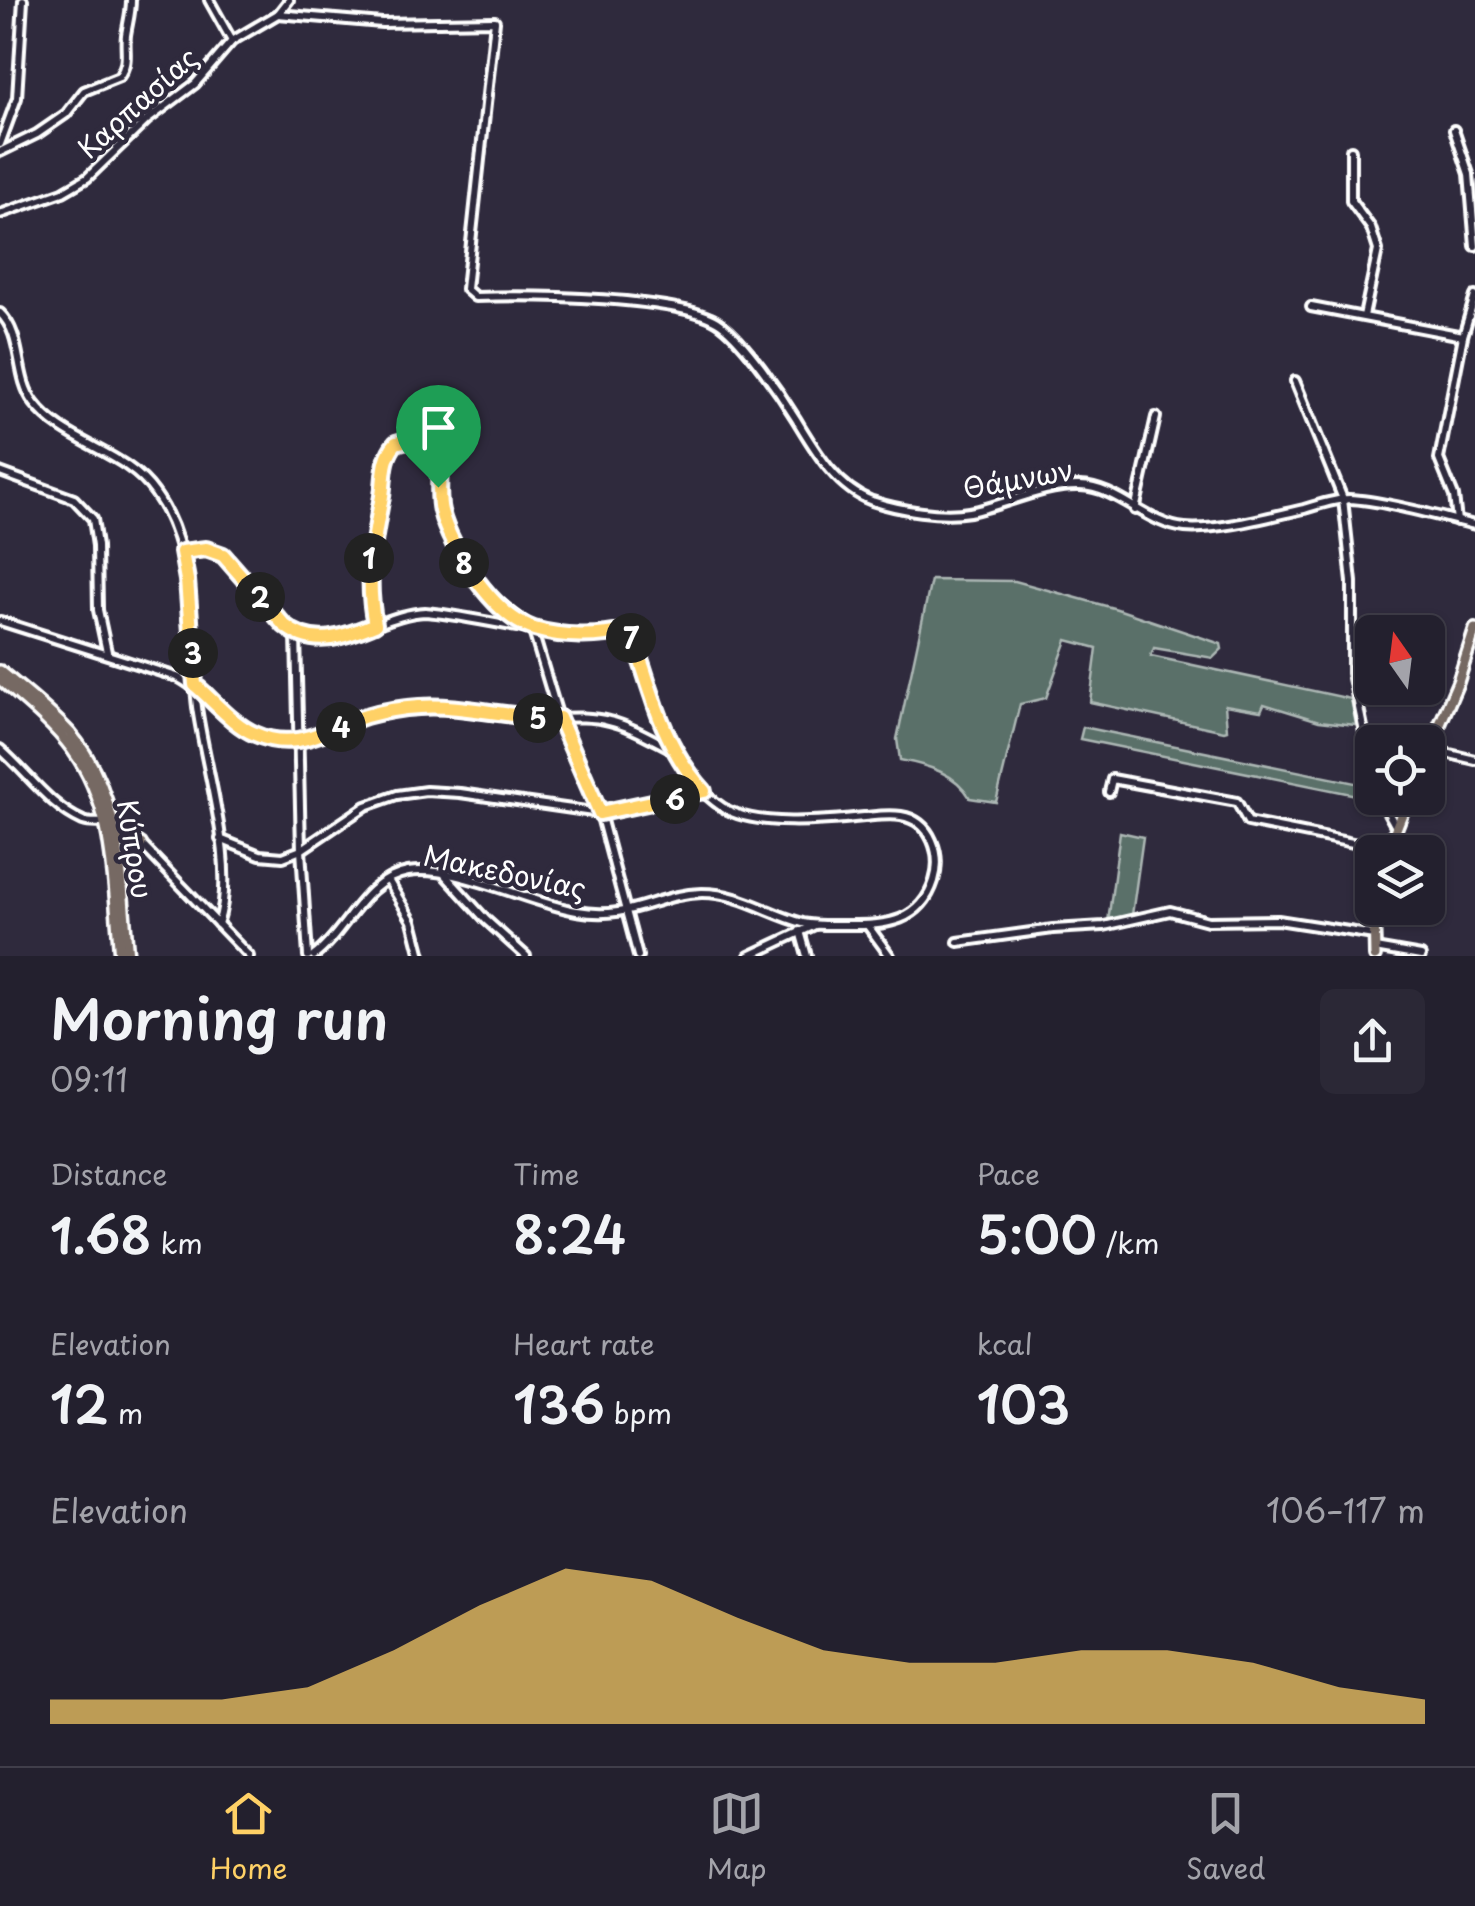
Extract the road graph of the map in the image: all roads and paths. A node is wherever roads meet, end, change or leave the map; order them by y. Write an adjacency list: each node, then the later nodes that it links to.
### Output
1 (22, 0): 8 (street)
2 (130, 0): 8 (street)
3 (209, 0): 6 (street)
4 (289, 0): 5 (street, Καρπασίας)
5 (278, 14): 6 (street, Καρπασίας); 21 (street, Θάμνων)
6 (232, 42): 10 (street, Καρπασίας)
7 (1454, 130): 11 (street)
8 (0, 148)
9 (1351, 150): 15 (street)
10 (0, 214)
11 (1475, 246)
12 (1475, 296): 16 (street)
13 (1311, 307): 15 (street)
14 (0, 313): 24 (street)
15 (1364, 316): 16 (street)
16 (1463, 336): 22 (street)
17 (1294, 381): 20 (street)
18 (1156, 417): 21 (street)
19 (0, 472): 30 (street)
20 (1343, 499): 21 (street, Θάμνων); 22 (street, Θάμνων); 35 (street)
21 (1135, 510)
22 (1457, 521): 23 (street, Θάμνων)
23 (1475, 525)
24 (182, 552): 29 (street); 33 (street)
25 (0, 621): 30 (street)
26 (375, 624): 27 (street, Μακεδονίας); 27 (street); 29 (street, Μακεδονίας)
27 (532, 628): 34 (street); 39 (street, Μακεδονίας)
28 (1475, 629): 36 (main road)
29 (296, 634): 37 (street)
30 (107, 652): 33 (street)
31 (0, 671): 47 (main road, Κύπρου)
32 (0, 679): 47 (main road, Κύπρου)
33 (195, 685): 37 (street); 50 (street)
34 (559, 718): 37 (street); 39 (street); 44 (street)
35 (1363, 725)
36 (1439, 725)
37 (299, 742): 54 (street)
38 (0, 748): 47 (street)
39 (674, 750): 42 (street, Μακεδονίας)
40 (1445, 754): 41 (street)
41 (1475, 760)
42 (704, 791): 44 (street); 61 (street, Μακεδονίας)
43 (1109, 792): 52 (street)
44 (600, 813): 54 (street); 57 (street)
45 (1390, 815): 48 (street)
46 (1402, 815): 48 (main road)
47 (110, 822): 51 (street); 53 (main road, Κύπρου); 68 (main road, Κύπρου)
48 (1397, 828): 49 (main road)
49 (1394, 835)
50 (220, 839): 54 (street); 58 (street)
51 (141, 844): 53 (main road); 58 (street)
52 (1355, 844)
53 (118, 848): 69 (main road, Κύπρου)
54 (301, 850): 67 (street)
55 (444, 874): 56 (street, Μακεδονίας); 57 (street, Μακεδονίας); 73 (street)
56 (388, 880): 67 (street, Μακεδονίας); 72 (street)
57 (627, 913): 59 (street, Μακεδονίας); 74 (street)
58 (218, 924): 65 (street)
59 (816, 924): 61 (street, Μακεδονίας); 62 (street)
60 (1374, 925): 63 (main road)
61 (868, 926): 77 (street)
62 (800, 932): 75 (street); 76 (street)
63 (1374, 935): 64 (street); 66 (main road)
64 (958, 942)
65 (235, 945): 70 (street); 71 (street)
66 (1376, 952): 78 (street)
67 (316, 955)
68 (120, 956)
69 (128, 956)
70 (233, 956)
71 (249, 956)
72 (421, 956)
73 (526, 956)
74 (638, 956)
75 (748, 956)
76 (807, 956)
77 (890, 956)
78 (1420, 956)

